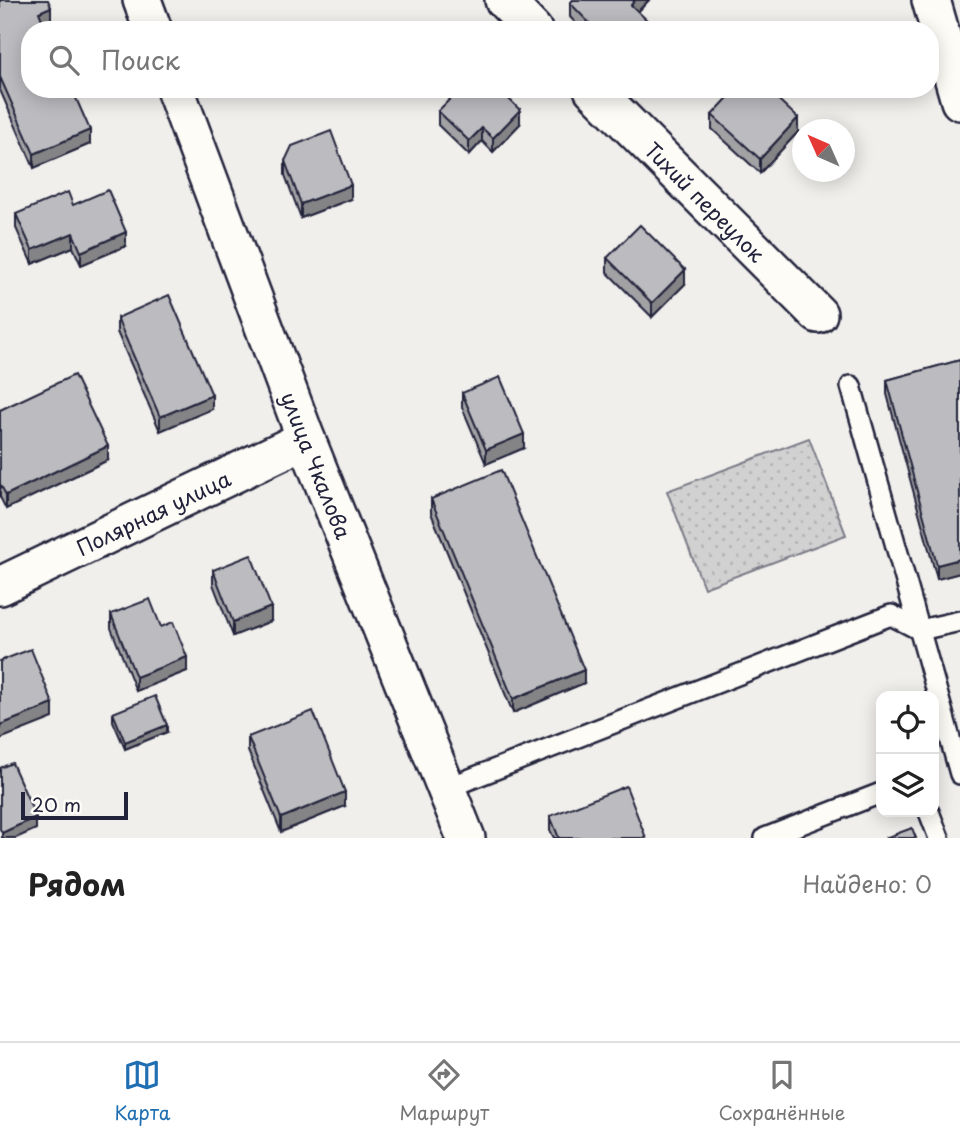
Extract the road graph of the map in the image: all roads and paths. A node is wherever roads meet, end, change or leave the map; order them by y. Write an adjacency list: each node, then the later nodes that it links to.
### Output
1 (142, 0): 4 (street)
2 (504, 0): 5 (street)
3 (931, 0): 6 (street)
4 (150, 21)
5 (524, 21)
6 (953, 48): 9 (street)
7 (178, 98): 12 (street, улица Чкалова)
8 (602, 98): 10 (street, Тихий переулок)
9 (960, 101)
10 (818, 314)
11 (851, 386): 15 (lane)
12 (306, 439): 13 (street, Полярная улица); 17 (street, улица Чкалова)
13 (0, 586)
14 (960, 621): 15 (lane)
15 (920, 630): 16 (lane); 17 (lane)
16 (960, 774)
17 (446, 788): 20 (street, улица Чкалова)
18 (876, 795): 21 (lane)
19 (931, 817): 22 (lane)
20 (466, 838)
21 (765, 838)
22 (939, 838)

